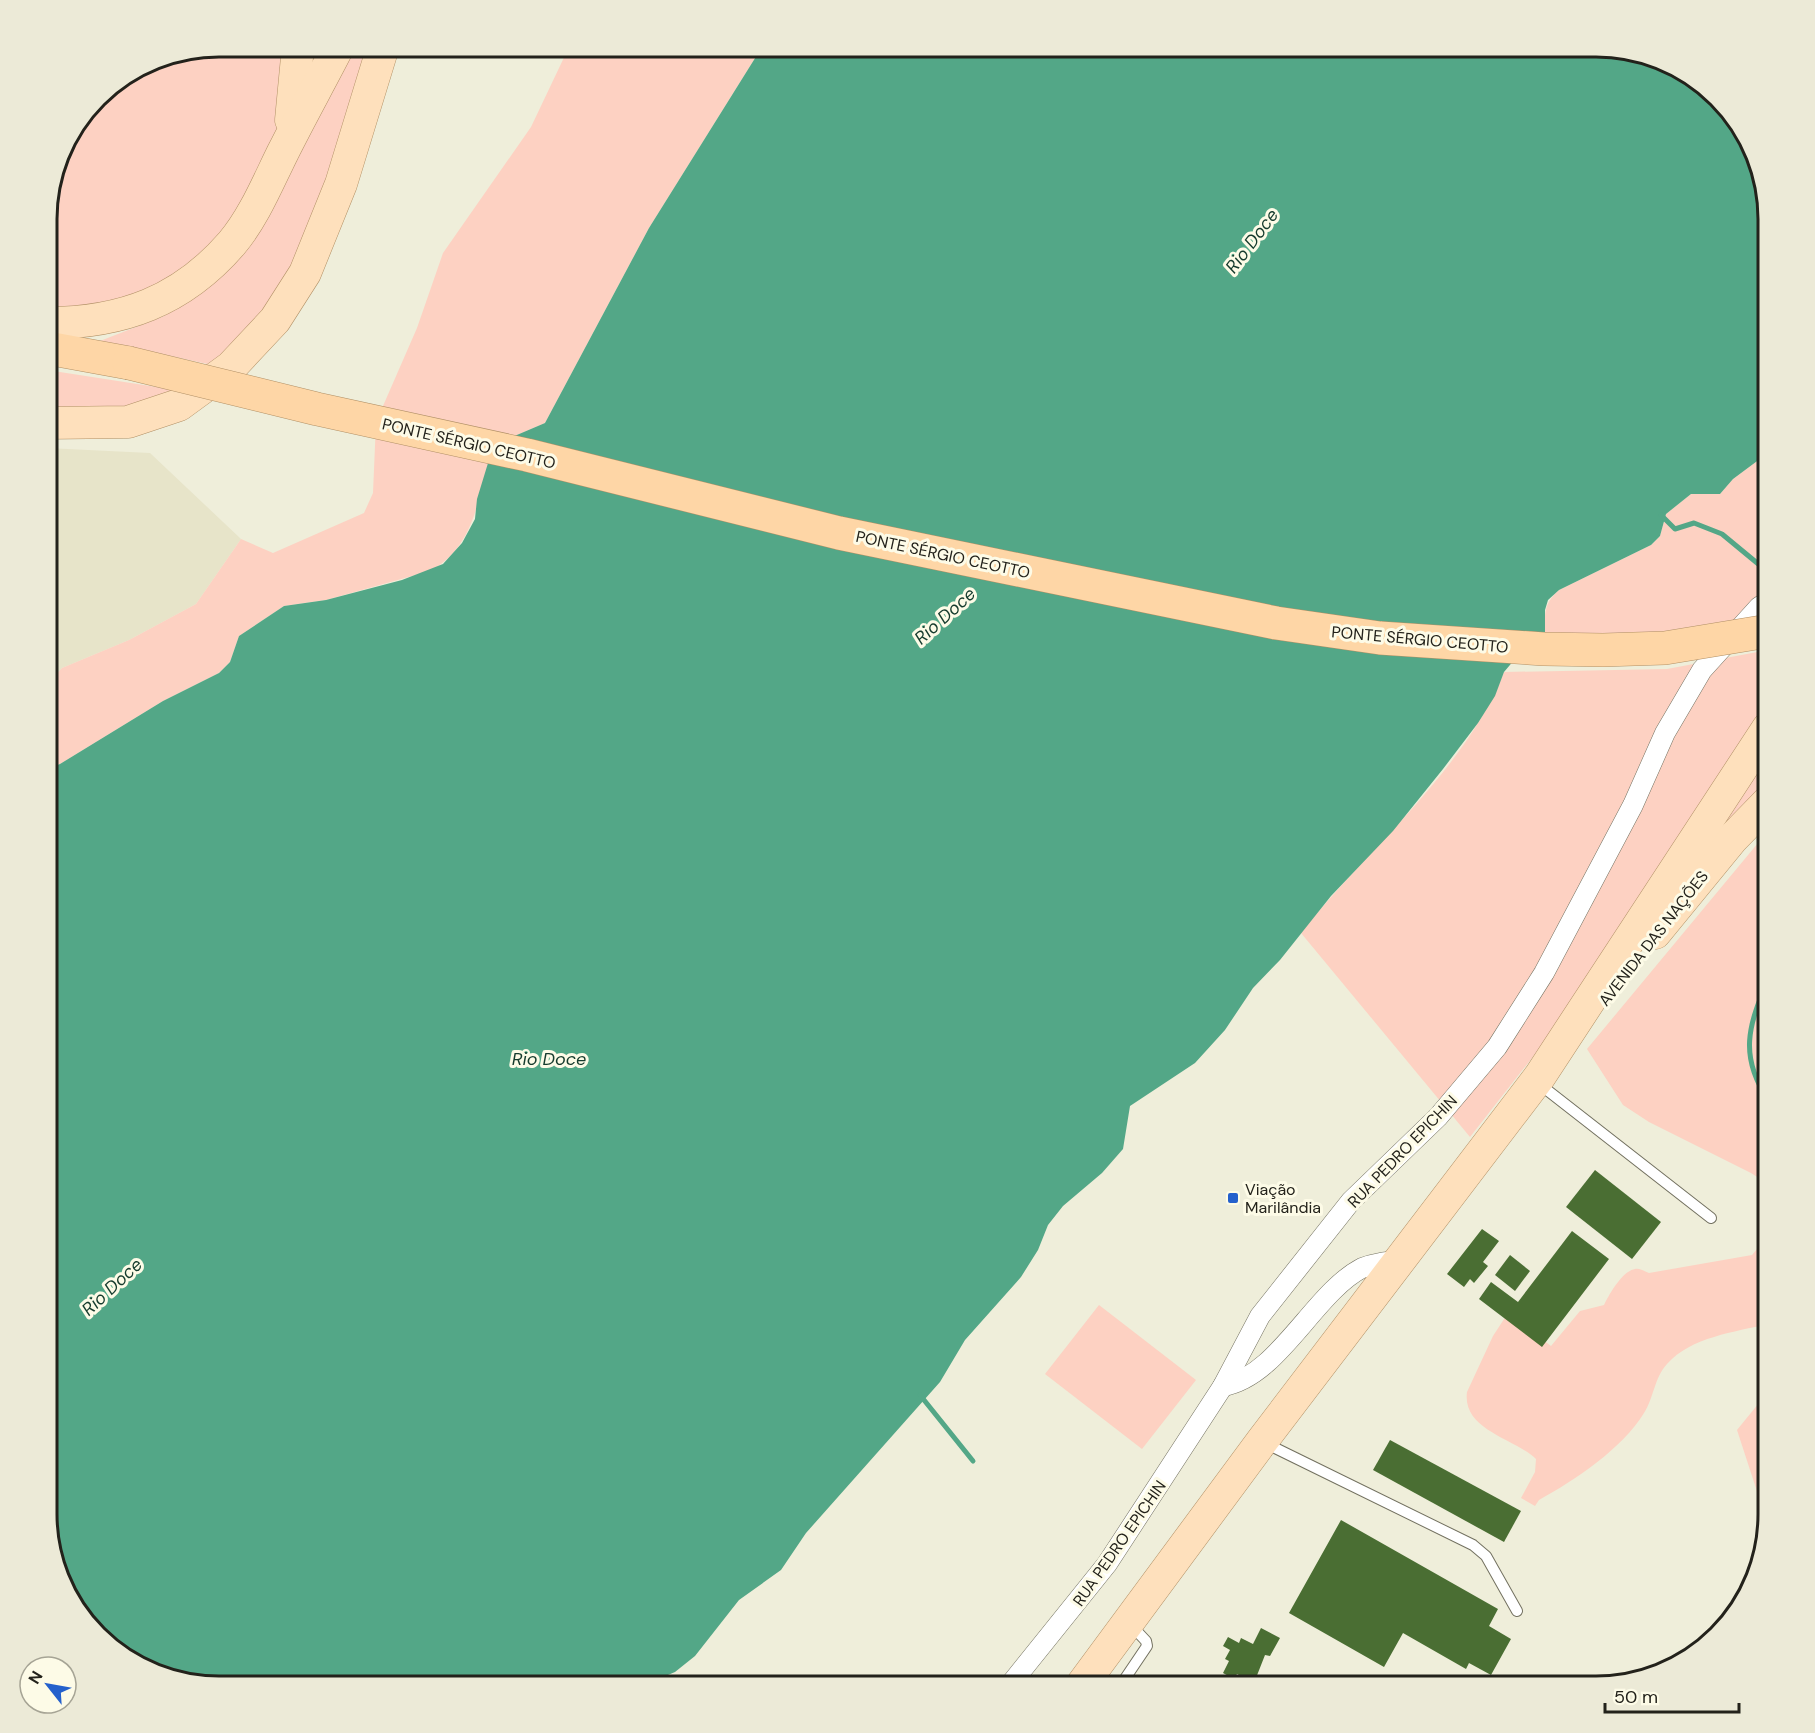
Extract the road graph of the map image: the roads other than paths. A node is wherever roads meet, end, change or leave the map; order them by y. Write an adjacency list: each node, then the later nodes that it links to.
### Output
1 (297, 57): 4 (main road)
2 (332, 57): 4 (main road)
3 (380, 57): 7 (main road)
4 (283, 151): 5 (main road)
5 (57, 339)
6 (57, 344): 9 (highway, PONTE SÉRGIO CEOTTO, bridge)
7 (57, 423)
8 (1758, 608): 15 (street, RUA PEDRO EPICHIN)
9 (1758, 633)
10 (1758, 743): 12 (main road)
11 (1758, 813): 12 (main road, AVENIDA DAS NAÇÕES)
12 (1538, 1078): 13 (lane); 14 (main road)
13 (1711, 1218)
14 (1398, 1261): 15 (street); 16 (main road)
15 (1223, 1386): 19 (street, RUA PEDRO EPICHIN)
16 (1262, 1441): 17 (lane); 18 (main road)
17 (1517, 1611)
18 (1129, 1623): 20 (main road); 21 (lane)
19 (1017, 1676)
20 (1089, 1676)
21 (1128, 1676)

